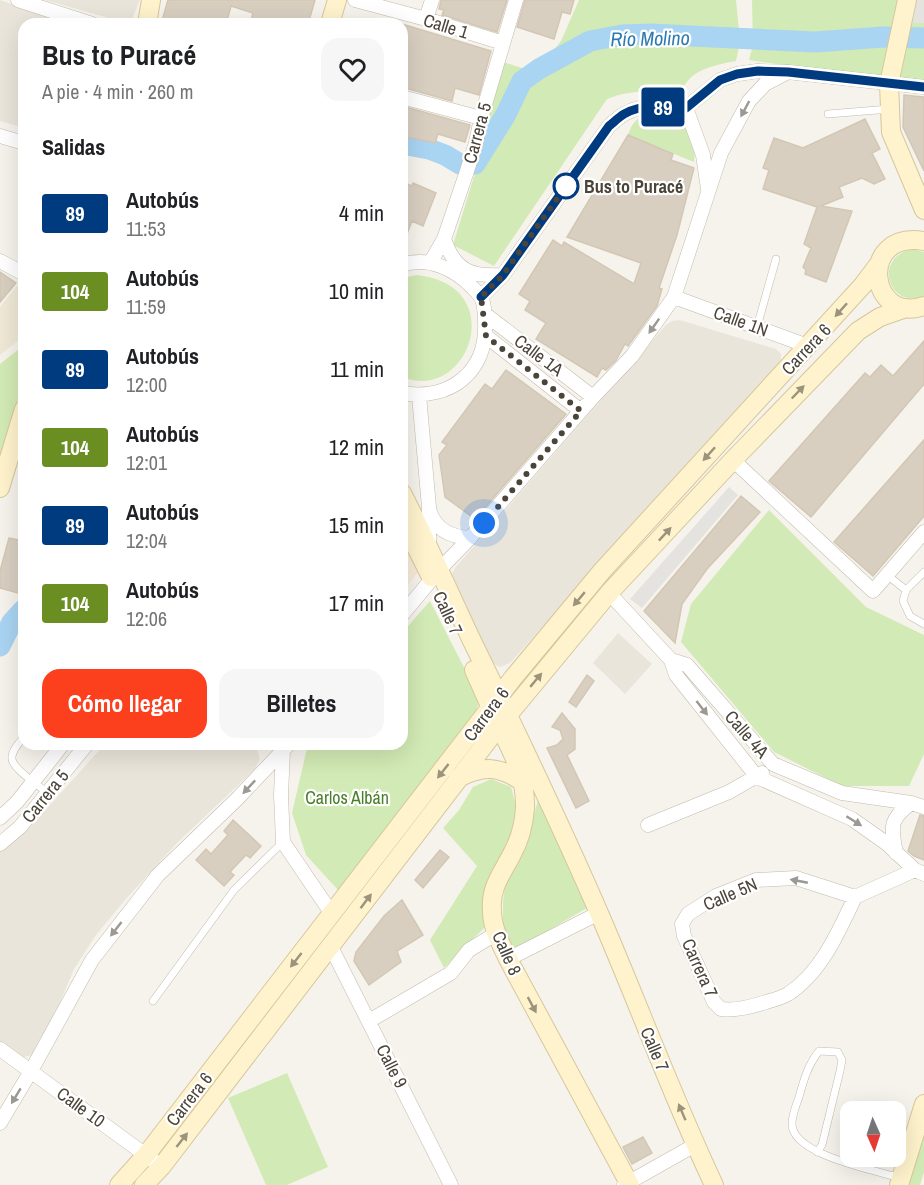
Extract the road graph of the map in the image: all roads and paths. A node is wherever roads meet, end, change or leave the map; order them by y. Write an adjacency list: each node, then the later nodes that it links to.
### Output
1 (18, 0): 8 (street)
2 (151, 0): 9 (main road)
3 (337, 0): 10 (main road)
4 (355, 0): 11 (street, Calle 1)
5 (432, 0): 11 (street)
6 (516, 0): 12 (street, Carrera 5)
7 (907, 0): 14 (main road)
8 (74, 18)
9 (147, 18)
10 (332, 18)
11 (426, 19): 12 (street, Calle 1)
12 (503, 43): 20 (street, Carrera 5)
13 (788, 72): 14 (street); 17 (street); 23 (street, one-way to 23)
14 (889, 84): 15 (street); 18 (main road)
15 (924, 87)
16 (408, 99): 20 (street)
17 (686, 108): 23 (street); 33 (street)
18 (890, 109): 19 (lane); 24 (main road)
19 (828, 114)
20 (481, 118): 25 (street, Carrera 5)
21 (0, 136): 22 (street)
22 (18, 141)
23 (708, 191): 35 (street)
24 (924, 210)
25 (444, 239): 30 (street, Carrera 5); 33 (street)
26 (924, 241): 31 (main road, Carrera 6)
27 (776, 259): 38 (lane)
28 (0, 261): 32 (street)
29 (408, 263): 30 (street)
30 (430, 263): 34 (street)
31 (878, 265): 36 (main road); 40 (main road, Carrera 6, one-way to 40)
32 (18, 271)
33 (503, 275): 34 (street)
34 (481, 297): 37 (street)
35 (674, 297): 38 (street, Calle 1N); 43 (street, one-way to 43)
36 (915, 307): 46 (main road, Carrera 6, one-way to 36)
37 (485, 314): 39 (street); 43 (street, Calle 1A)
38 (758, 327): 40 (street, Calle 1N)
39 (486, 336): 42 (street); 44 (street, Calle 1A)
40 (808, 346): 62 (main road, Carrera 6, one-way to 62)
41 (408, 394): 42 (street)
42 (419, 396): 49 (street)
43 (593, 397): 44 (street)
44 (581, 411): 52 (street)
45 (18, 429): 47 (main road)
46 (733, 460): 56 (street); 58 (main road, Carrera 6, one-way to 46)
47 (0, 488)
48 (408, 505): 53 (main road, Calle 7)
49 (429, 507): 52 (street); 53 (street)
50 (408, 530): 55 (main road, Calle 7)
51 (924, 532): 56 (street)
52 (470, 538): 55 (street)
53 (429, 546): 55 (main road, Calle 7)
54 (924, 572): 57 (lane)
55 (436, 574): 59 (street); 62 (main road, Calle 7); 62 (main road, Calle 7)
56 (887, 575): 57 (lane)
57 (906, 590): 60 (lane)
58 (609, 593): 61 (street, Calle 4A); 62 (main road, Carrera 6, one-way to 58)
59 (408, 608)
60 (924, 624)
61 (671, 660): 68 (street, Calle 4A); 69 (street, one-way to 69)
62 (500, 711): 70 (main road, Carrera 6); 72 (main road, Calle 8); 82 (main road, Calle 7); 83 (main road, Carrera 6, one-way to 83)
63 (18, 745): 71 (lane)
64 (58, 750): 71 (street, Carrera 5)
65 (82, 750): 73 (street, Carrera 5)
66 (279, 750): 91 (street, one-way to 91)
67 (282, 750): 77 (street)
68 (773, 764): 69 (street); 74 (street, Calle 4A)
69 (757, 777): 76 (street); 79 (street, one-way to 79)
70 (458, 778): 72 (main road); 86 (main road, Carrera 6, one-way to 70)
71 (33, 782): 73 (lane); 75 (street, Carrera 5)
72 (523, 782): 85 (main road, Calle 8)
73 (48, 793): 78 (street, Carrera 5)
74 (918, 805): 79 (street)
75 (0, 818)
76 (648, 825)
77 (283, 842): 83 (street); 88 (lane)
78 (0, 844)
79 (896, 853): 80 (street)
80 (919, 872): 81 (street)
81 (855, 897): 84 (street, Calle 5N, one-way to 84); 84 (street, Carrera 7)
82 (599, 913): 87 (street); 94 (main road, Calle 7, one-way to 82)
83 (332, 914): 96 (main road, Carrera 6, one-way to 96)
84 (682, 924)
85 (497, 933): 87 (main road, Calle 8); 89 (street)
86 (331, 947): 89 (street, Calle 9); 97 (main road, Carrera 6, one-way to 86)
87 (507, 959): 99 (main road, Calle 8, one-way to 99)
88 (153, 1001)
89 (369, 1021): 102 (street, Calle 9)
90 (0, 1049): 91 (street, Calle 10)
91 (32, 1071): 93 (street, one-way to 93); 96 (street, Calle 10)
92 (924, 1104): 98 (main road)
93 (0, 1124)
94 (695, 1145): 99 (street); 103 (main road, Calle 7)
95 (817, 1152): 95 (lane); 98 (lane)
96 (146, 1155): 97 (street, Calle 10); 100 (main road, Carrera 6)
97 (162, 1166): 101 (main road, Carrera 6)
98 (900, 1181)
99 (627, 1184)
100 (119, 1185)
101 (144, 1185)
102 (452, 1185)
103 (714, 1185)

